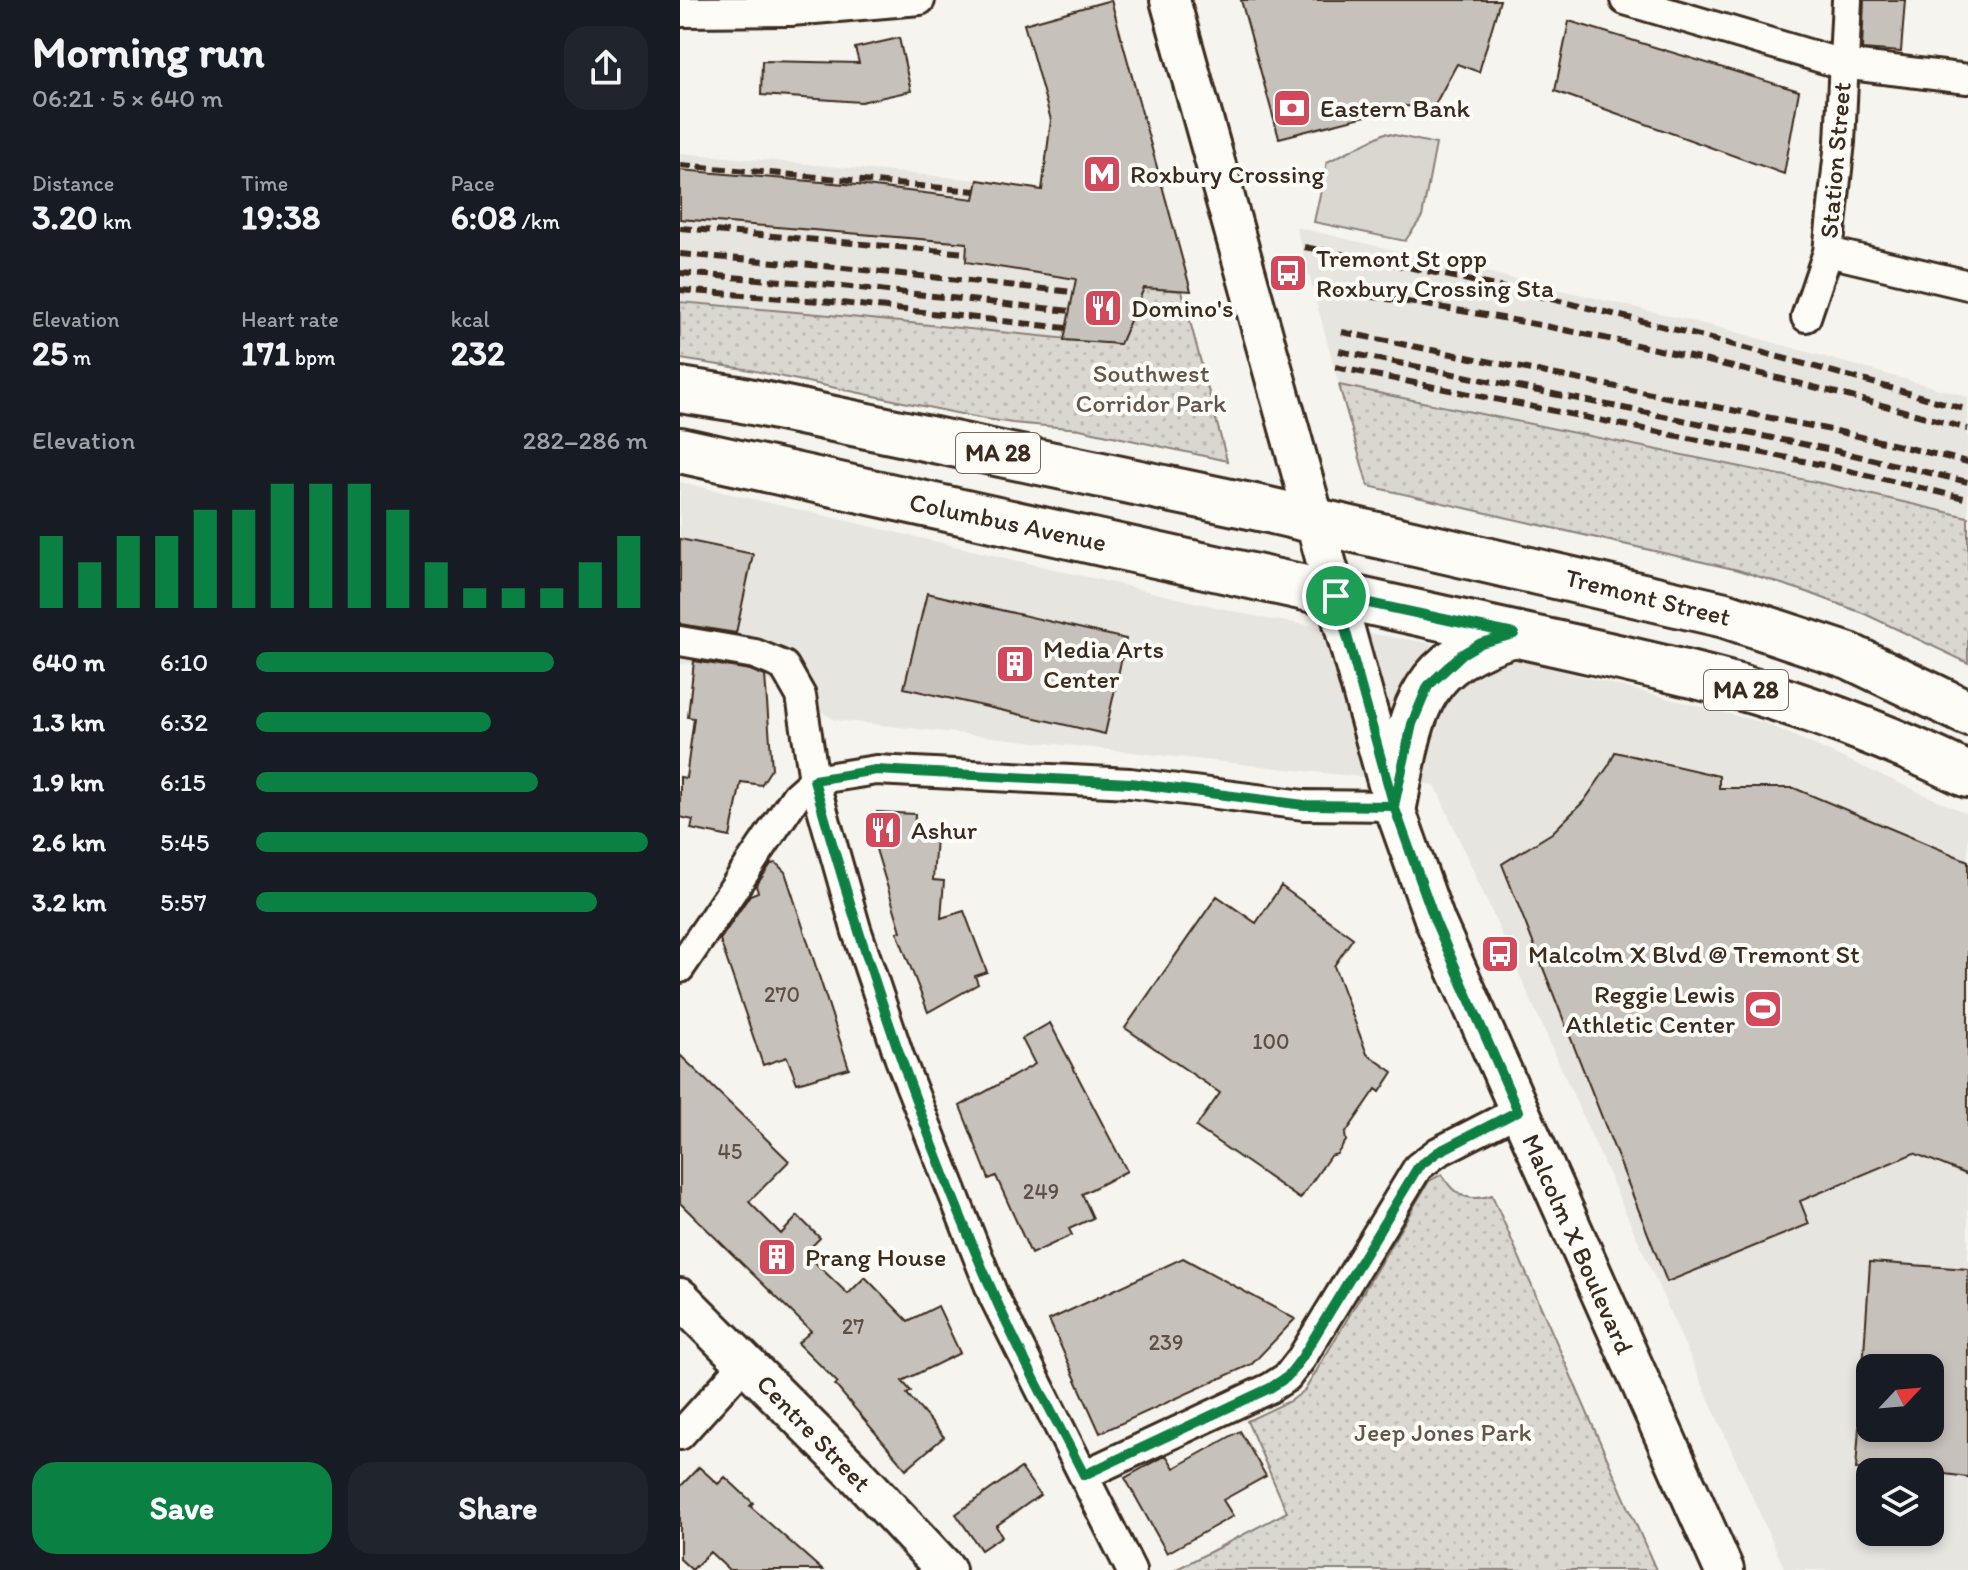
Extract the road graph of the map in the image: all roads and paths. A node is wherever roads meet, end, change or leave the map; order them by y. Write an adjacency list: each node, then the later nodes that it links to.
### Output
1 (920, 0): 5 (street)
2 (1170, 0): 13 (main road)
3 (1625, 0): 6 (street)
4 (1847, 0): 6 (street, Station Street)
5 (694, 8)
6 (1842, 64): 7 (street); 8 (street, Station Street)
7 (1968, 79)
8 (1828, 252): 9 (street); 10 (street, Station Street)
9 (1968, 285)
10 (1806, 317)
11 (680, 390): 13 (main road, MA 28)
12 (680, 450): 14 (main road, Columbus Avenue / MA 28)
13 (1315, 522): 14 (main road); 17 (main road, Tremont Street / MA 28)
14 (1336, 596): 15 (main road, MA 28); 20 (main road, Malcolm X Boulevard)
15 (1514, 634): 18 (main road, MA 28); 20 (main road)
16 (680, 641): 19 (street)
17 (1968, 713)
18 (1968, 775)
19 (814, 780): 20 (street); 21 (street); 26 (street)
20 (1394, 806): 22 (main road, Malcolm X Boulevard)
21 (680, 968)
22 (1518, 1111): 26 (street); 29 (main road, Malcolm X Boulevard)
23 (680, 1298): 24 (main road, Centre Street)
24 (745, 1363): 25 (street); 27 (main road, Centre Street)
25 (686, 1415)
26 (1084, 1475): 28 (street)
27 (946, 1570)
28 (1131, 1570)
29 (1724, 1570)

